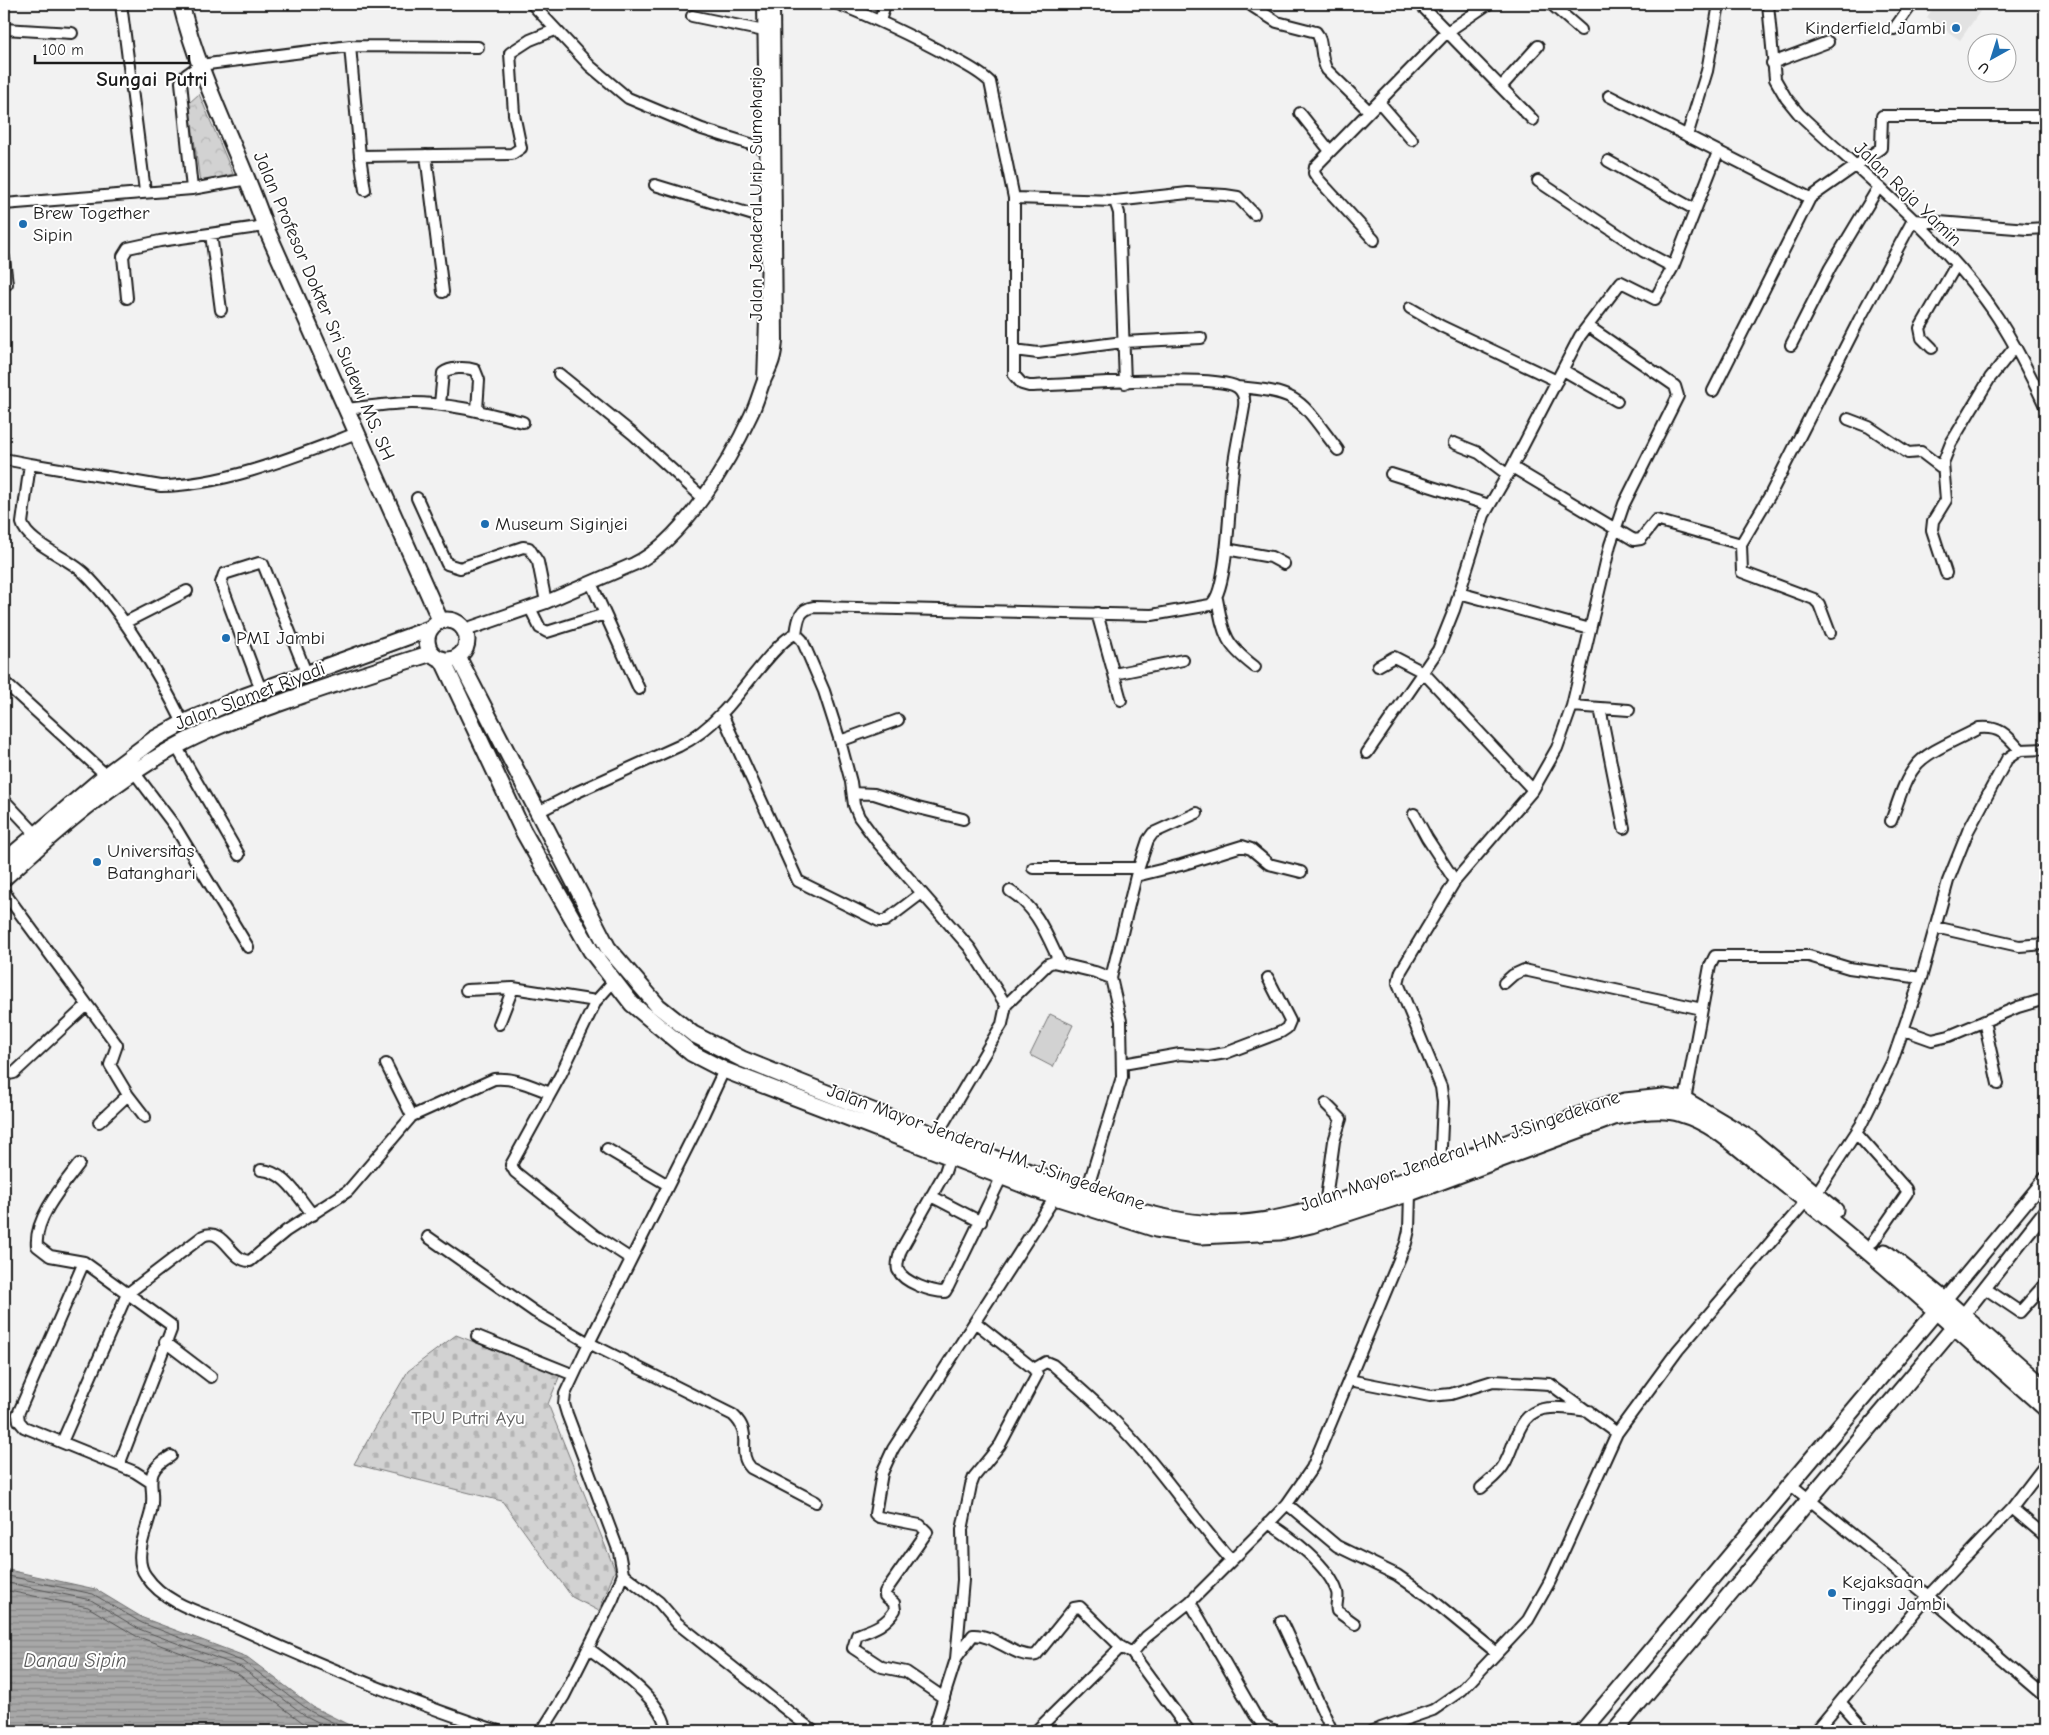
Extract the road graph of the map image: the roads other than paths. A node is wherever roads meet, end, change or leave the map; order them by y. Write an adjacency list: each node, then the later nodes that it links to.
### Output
1 (121, 4): 52 (street)
2 (181, 4): 29 (main road, Jalan Profesor Dokter Sri Sudewi MS. SH)
3 (532, 4): 19 (street)
4 (764, 4): 21 (street, Jalan Jenderal Urip Sumoharjo)
5 (773, 4): 39 (street, Jalan Jenderal Urip Sumoharjo)
6 (838, 4): 16 (street)
7 (885, 4): 16 (street)
8 (1420, 4): 22 (street)
9 (1488, 4): 22 (street)
10 (1551, 4): 20 (street)
11 (1719, 4): 37 (street)
12 (1768, 4): 28 (street, Jalan Raja Yamin)
13 (1912, 4): 18 (street)
14 (1252, 6): 33 (street)
15 (692, 16): 21 (street)
16 (880, 22): 53 (street)
17 (4, 28): 23 (street)
18 (1894, 29)
19 (555, 30): 39 (street); 42 (street)
20 (1581, 30)
21 (764, 31): 39 (street, Jalan Jenderal Urip Sumoharjo)
22 (1447, 32): 30 (street); 32 (street)
23 (72, 33)
24 (1828, 42): 28 (street)
25 (350, 46): 26 (street); 29 (street); 43 (street)
26 (478, 46)
27 (1538, 46): 30 (street)
28 (1772, 63): 45 (street, Jalan Raja Yamin)
29 (200, 65): 46 (main road, Jalan Profesor Dokter Sri Sudewi MS. SH); 50 (street)
30 (1501, 87): 36 (street)
31 (1608, 96): 37 (street)
32 (1378, 102): 33 (street); 38 (street)
33 (1369, 111): 40 (street)
34 (1300, 113): 40 (street)
35 (2045, 116): 45 (street)
36 (1532, 120)
37 (1687, 136): 41 (street)
38 (1412, 140)
39 (771, 151): 59 (street, Jalan Jenderal Urip Sumoharjo)
40 (1330, 151): 64 (street)
41 (1718, 152): 54 (street); 57 (street)
42 (426, 155): 43 (street); 69 (street)
43 (360, 156): 51 (street)
44 (1608, 160): 57 (street)
45 (1854, 166): 49 (street, Jalan Raja Yamin); 54 (street)
46 (248, 179): 50 (street); 61 (main road, Jalan Profesor Dokter Sri Sudewi MS. SH)
47 (1538, 181): 67 (street)
48 (655, 185): 59 (street)
49 (1878, 188): 60 (street, Jalan Raja Yamin); 76 (street)
50 (192, 189): 52 (street)
51 (365, 190)
52 (145, 191): 56 (street)
53 (1014, 198): 55 (street); 79 (street)
54 (1810, 198): 86 (street)
55 (1115, 201): 58 (street); 75 (street)
56 (4, 204)
57 (1694, 209): 67 (street)
58 (1254, 214)
59 (771, 220): 103 (street, Jalan Jenderal Urip Sumoharjo)
60 (1912, 220): 62 (street); 66 (street, Jalan Raja Yamin); 106 (street)
61 (265, 226): 63 (street); 90 (main road, Jalan Profesor Dokter Sri Sudewi MS. SH)
62 (2045, 228)
63 (211, 234): 70 (street); 72 (street)
64 (1374, 240)
65 (4, 258): 68 (street)
66 (1956, 265): 77 (street, Jalan Raja Yamin); 78 (street)
67 (1673, 267): 73 (street)
68 (6, 284)
69 (443, 292)
70 (127, 298)
71 (1410, 308): 82 (street)
72 (221, 310)
73 (1588, 326): 80 (street); 105 (street)
74 (1201, 338): 75 (street)
75 (1123, 342): 79 (street); 83 (street)
76 (1791, 345)
77 (2015, 347): 84 (street, Jalan Raja Yamin); 99 (street)
78 (1932, 348)
79 (1014, 350): 83 (street)
80 (1563, 370): 82 (street); 87 (street)
81 (559, 374): 103 (street)
82 (1557, 382): 100 (street)
83 (1125, 383): 85 (street)
84 (2040, 386): 89 (street, Jalan Raja Yamin)
85 (1237, 387): 96 (street); 107 (street)
86 (1713, 391)
87 (1616, 402)
88 (440, 404): 90 (street); 91 (street); 91 (street)
89 (2045, 406)
90 (346, 409): 94 (main road, Jalan Profesor Dokter Sri Sudewi MS. SH)
91 (477, 410): 93 (street)
92 (1848, 419): 99 (street)
93 (523, 422)
94 (357, 433): 98 (street); 119 (main road, Jalan Profesor Dokter Sri Sudewi MS. SH)
95 (1454, 443): 100 (street)
96 (1338, 450)
97 (4, 459): 98 (street)
98 (30, 464): 118 (street)
99 (1942, 468): 109 (street)
100 (1510, 471): 104 (street); 105 (street)
101 (1391, 474): 104 (street)
102 (417, 498): 114 (street)
103 (703, 498): 110 (street, Jalan Jenderal Urip Sumoharjo)
104 (1489, 505): 112 (street)
105 (1615, 530): 106 (street); 120 (street)
106 (1741, 544): 122 (street)
107 (1226, 549): 108 (street); 113 (street)
108 (1284, 564)
109 (1946, 573)
110 (591, 583): 114 (street, Jalan Jenderal Urip Sumoharjo); 117 (street)
111 (187, 591): 118 (street)
112 (1459, 593): 120 (street); 129 (street)
113 (1217, 599): 116 (street); 128 (street)
114 (546, 602): 115 (street, Jalan Jenderal Urip Sumoharjo)
115 (530, 608): 117 (street); 121 (street, Jalan Jenderal Urip Sumoharjo)
116 (1097, 613): 123 (street); 130 (street)
117 (605, 614): 133 (street)
118 (124, 623): 142 (street)
119 (435, 625): 121 (main road); 124 (main road); 131 (main road, Jalan Slamet Riyadi)
120 (1590, 629): 137 (street)
121 (465, 630): 125 (main road)
122 (1830, 633)
123 (796, 634): 140 (street); 144 (street)
124 (437, 656): 125 (main road); 143 (main road, Jalan Slamet Riyadi); 178 (main road, Jalan Mayor Jenderal HM. J.Singedekane)
125 (458, 657): 154 (main road, Jalan Mayor Jenderal HM. J.Singedekane)
126 (1183, 660): 130 (street)
127 (1378, 666): 129 (street)
128 (1256, 667)
129 (1423, 672): 148 (street); 151 (street)
130 (1114, 674): 135 (street)
131 (307, 675): 134 (main road, Jalan Slamet Riyadi); 134 (street)
132 (4, 682): 150 (street)
133 (639, 689)
134 (261, 690): 136 (main road, Jalan Slamet Riyadi)
135 (1121, 700)
136 (220, 706): 142 (main road, Jalan Slamet Riyadi); 143 (main road)
137 (1572, 706): 138 (street); 151 (street)
138 (1600, 708): 139 (street); 159 (street)
139 (1629, 710)
140 (722, 714): 154 (street); 170 (street)
141 (898, 720): 144 (street)
142 (183, 723): 150 (main road, Jalan Slamet Riyadi)
143 (224, 723): 145 (main road, Jalan Slamet Riyadi)
144 (840, 741): 152 (street)
145 (176, 746): 149 (main road, Jalan Slamet Riyadi); 161 (street)
146 (2045, 749): 147 (street)
147 (2020, 750): 158 (street); 171 (street)
148 (1368, 753)
149 (134, 772): 166 (main road, Jalan Slamet Riyadi); 173 (street)
150 (106, 774): 160 (main road, Jalan Slamet Riyadi)
151 (1533, 790): 167 (street)
152 (853, 793): 157 (street); 170 (street)
153 (4, 800): 160 (street)
154 (538, 812): 197 (main road, Jalan Mayor Jenderal HM. J.Singedekane)
155 (1197, 813): 164 (street)
156 (1414, 814): 167 (street)
157 (964, 819)
158 (1892, 821)
159 (1624, 828)
160 (36, 834): 162 (main road, Jalan Slamet Riyadi)
161 (239, 855)
162 (4, 862)
163 (1033, 868): 164 (street)
164 (1137, 872): 165 (street); 175 (street)
165 (1301, 872)
166 (4, 878)
167 (1455, 881): 211 (street)
168 (1010, 891): 174 (street)
169 (4, 892): 185 (street)
170 (922, 893): 184 (street)
171 (1935, 927): 172 (street); 177 (street)
172 (2045, 944)
173 (248, 947)
174 (1060, 963): 175 (street); 184 (street)
175 (1111, 978): 191 (street)
176 (1268, 978): 191 (street)
177 (1921, 978): 186 (street); 189 (street)
178 (613, 982): 183 (street); 192 (main road, Jalan Mayor Jenderal HM. J.Singedekane)
179 (1504, 983): 186 (street)
180 (514, 988): 181 (street); 183 (street); 188 (street)
181 (466, 990)
182 (2045, 999): 187 (street)
183 (596, 1000): 195 (street)
184 (1006, 1005): 207 (street)
185 (86, 1006): 193 (street); 196 (street)
186 (1702, 1009): 198 (street)
187 (1984, 1021): 189 (street); 194 (street)
188 (499, 1024)
189 (1904, 1030): 206 (street)
190 (386, 1064): 202 (street)
191 (1123, 1064): 216 (street)
192 (724, 1070): 201 (main road, Jalan Mayor Jenderal HM. J.Singedekane); 215 (street)
193 (4, 1075)
194 (1998, 1084)
195 (550, 1093): 202 (street); 227 (street)
196 (128, 1096): 203 (street); 204 (street)
197 (839, 1098): 200 (main road, Jalan Mayor Jenderal HM. J.Singedekane); 201 (main road)
198 (1685, 1100): 211 (main road, Jalan Mayor Jenderal HM. J.Singedekane); 220 (main road, Jalan Mayor Jenderal HM. J.Singedekane)
199 (1326, 1104): 221 (street)
200 (864, 1108): 205 (main road); 207 (main road, Jalan Mayor Jenderal HM. J.Singedekane)
201 (834, 1114): 205 (main road, Jalan Mayor Jenderal HM. J.Singedekane)
202 (412, 1116): 222 (street)
203 (145, 1117)
204 (99, 1122)
205 (858, 1123): 209 (main road, Jalan Mayor Jenderal HM. J.Singedekane)
206 (1856, 1133): 220 (street); 226 (street)
207 (936, 1136): 216 (main road, Jalan Mayor Jenderal HM. J.Singedekane)
208 (607, 1149): 215 (street)
209 (950, 1157): 213 (main road, Jalan Mayor Jenderal HM. J.Singedekane); 218 (street)
210 (79, 1164): 228 (street)
211 (1440, 1169): 221 (main road, Jalan Mayor Jenderal HM. J.Singedekane)
212 (261, 1170): 222 (street)
213 (1002, 1176): 219 (main road, Jalan Mayor Jenderal HM. J.Singedekane); 224 (street)
214 (2045, 1179): 232 (street)
215 (668, 1185): 227 (street)
216 (1086, 1193): 221 (main road, Jalan Mayor Jenderal HM. J.Singedekane)
217 (1410, 1193): 219 (main road, Jalan Mayor Jenderal HM. J.Singedekane); 220 (main road, Jalan Mayor Jenderal HM. J.Singedekane); 241 (street)
218 (932, 1196): 224 (street); 224 (street)
219 (1055, 1197): 233 (street)
220 (1811, 1197): 226 (main road, Jalan Mayor Jenderal HM. J.Singedekane); 232 (main road, Jalan Mayor Jenderal HM. J.Singedekane); 245 (street)
221 (1325, 1206)
222 (313, 1214): 231 (street)
223 (2043, 1220): 230 (street)
224 (981, 1222)
225 (428, 1236): 237 (street)
226 (1872, 1242): 232 (main road, Jalan Mayor Jenderal HM. J.Singedekane)
227 (631, 1259): 237 (street)
228 (84, 1262): 231 (street); 246 (street)
229 (2045, 1284): 230 (street)
230 (1986, 1289): 234 (street)
231 (127, 1294): 236 (street); 246 (street)
232 (1940, 1306): 234 (main road, Jalan Mayor Jenderal HM. J.Singedekane); 251 (main road)
233 (975, 1322): 238 (street); 271 (street)
234 (1958, 1322): 242 (main road); 243 (main road); 253 (main road)
235 (477, 1336): 239 (street)
236 (166, 1342): 240 (street); 248 (street)
237 (589, 1343): 239 (street); 254 (street)
238 (1034, 1369): 259 (street); 269 (street)
239 (574, 1375): 260 (street)
240 (211, 1377)
241 (1349, 1380): 244 (street); 255 (street)
242 (2045, 1388)
243 (2045, 1408)
244 (1590, 1411): 245 (street); 252 (street)
245 (1617, 1433): 268 (street)
246 (62, 1442): 248 (street)
247 (171, 1456): 250 (street)
248 (118, 1464): 250 (street)
249 (2045, 1465): 256 (street)
250 (150, 1481): 273 (street)
251 (1790, 1484): 253 (street); 283 (main road)
252 (1481, 1488)
253 (1809, 1500): 261 (street); 284 (main road)
254 (816, 1502)
255 (1287, 1504): 257 (street); 268 (street)
256 (2012, 1508): 258 (street); 261 (street)
257 (1268, 1523): 259 (street); 264 (street)
258 (2045, 1536)
259 (1231, 1560): 262 (street)
260 (623, 1574): 266 (street); 276 (street)
261 (1928, 1596): 270 (street); 272 (street)
262 (1190, 1602): 267 (street); 280 (street)
263 (1281, 1621): 281 (street)
264 (1355, 1624)
265 (1121, 1647): 267 (street); 269 (street); 278 (street)
266 (588, 1648): 274 (street); 275 (street)
267 (1132, 1653): 279 (street)
268 (1497, 1653): 282 (street)
269 (956, 1659): 271 (street)
270 (2045, 1696)
271 (944, 1698): 277 (street)
272 (1840, 1703): 285 (street); 286 (street)
273 (498, 1731)
274 (542, 1731)
275 (666, 1731)
276 (814, 1731)
277 (933, 1731)
278 (1036, 1731)
279 (1189, 1731)
280 (1275, 1731)
281 (1332, 1731)
282 (1372, 1731)
283 (1583, 1731)
284 (1615, 1731)
285 (1816, 1731)
286 (1866, 1731)

